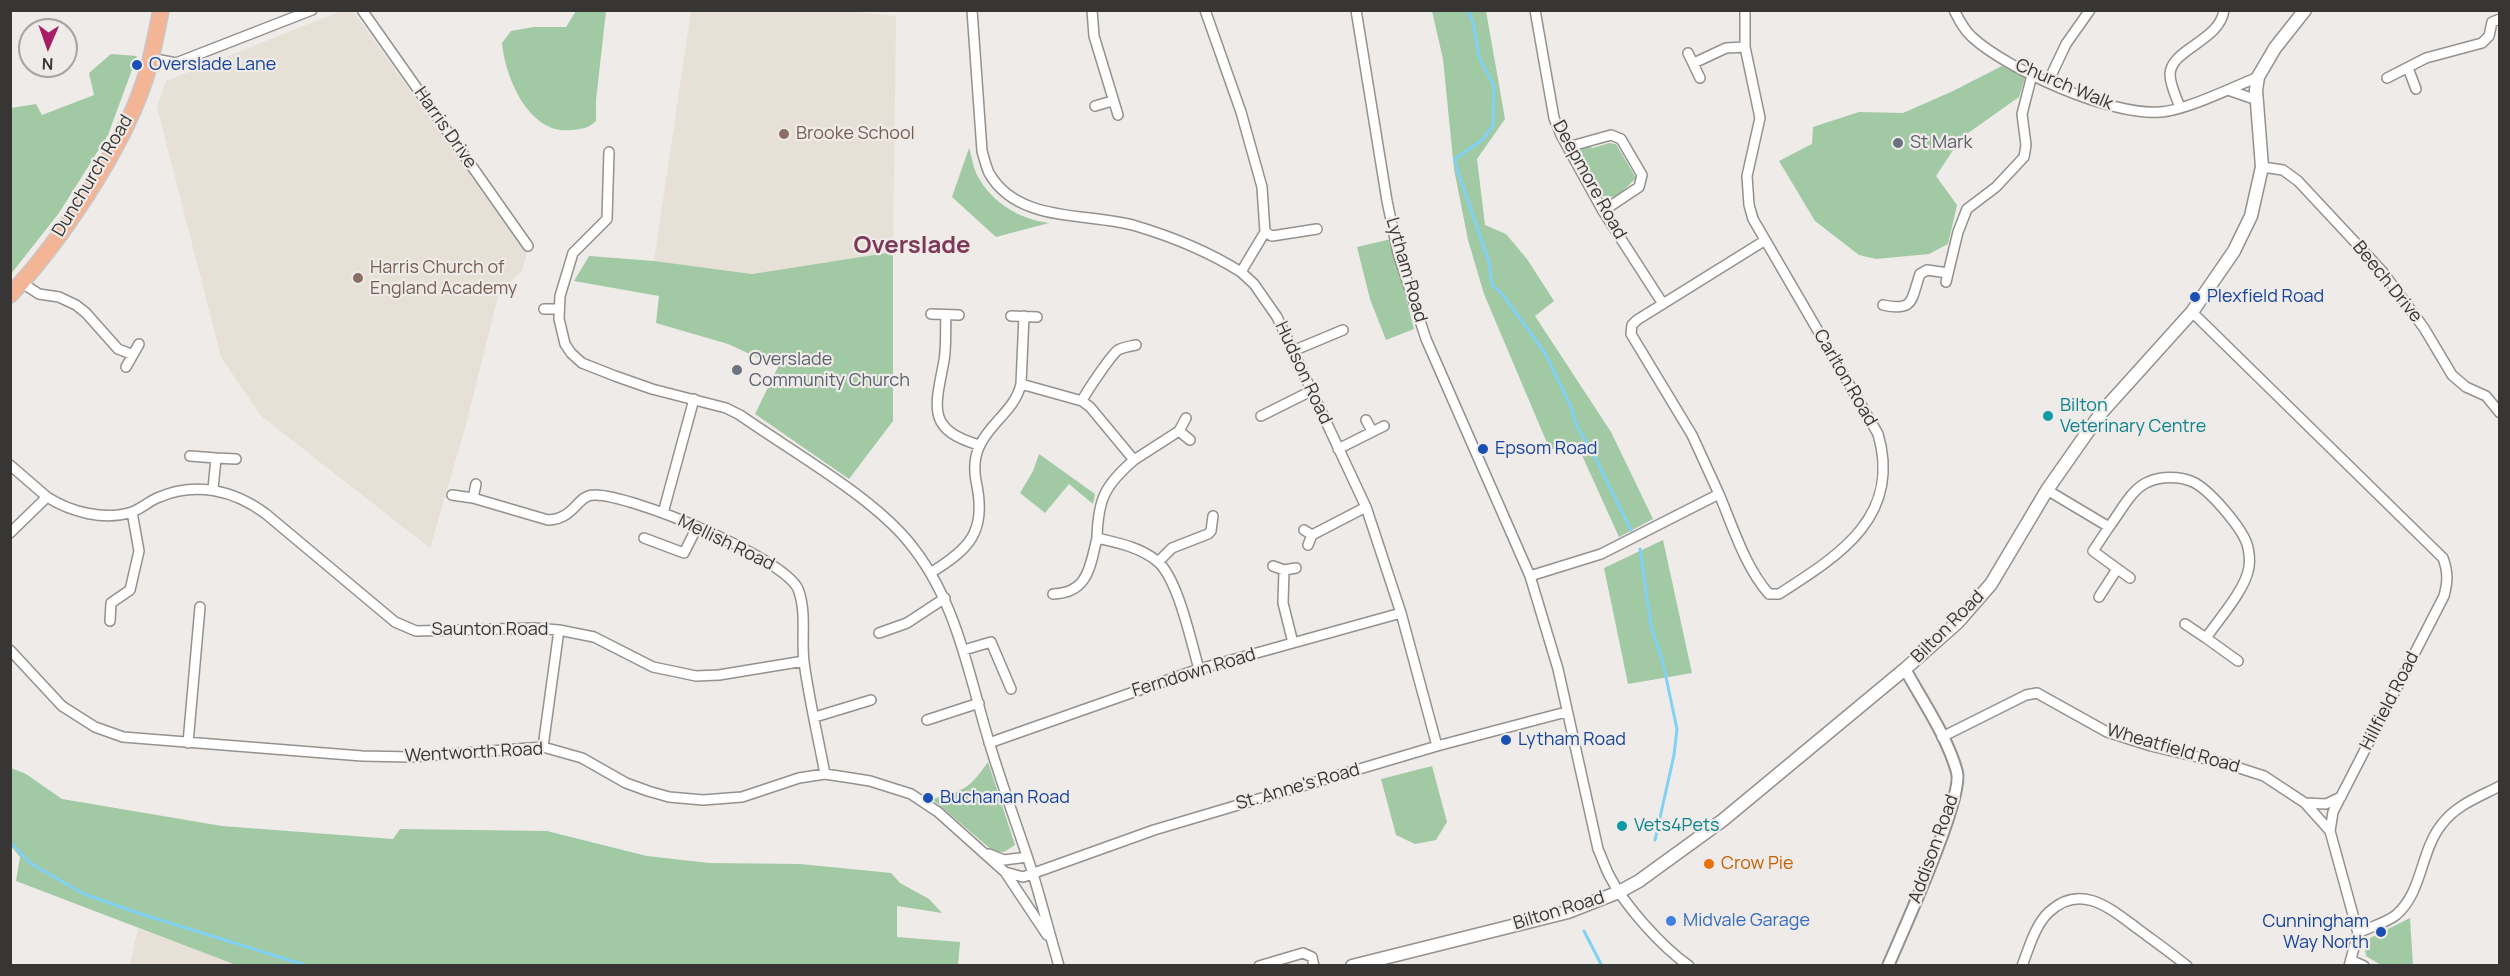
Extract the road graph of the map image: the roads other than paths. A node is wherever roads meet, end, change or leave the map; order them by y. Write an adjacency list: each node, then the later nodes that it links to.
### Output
1 (161, 10): 17 (highway, Dunchurch Road)
2 (312, 10): 17 (street)
3 (362, 10): 39 (street, Harris Drive)
4 (972, 10): 40 (street, Hudson Road)
5 (1092, 10): 27 (street)
6 (1205, 10): 37 (street)
7 (1356, 10): 104 (street, Lytham Road)
8 (1535, 10): 32 (street, Deepmore Road)
9 (1954, 10): 20 (street, Church Walk)
10 (2090, 10): 24 (street)
11 (2224, 10): 30 (street)
12 (2305, 10): 21 (main road, Bilton Road)
13 (1745, 13): 15 (street, Carlton Road)
14 (2499, 19): 19 (street)
15 (1745, 47): 18 (street); 38 (street, Carlton Road)
16 (1688, 53): 18 (street)
17 (150, 58): 41 (highway, Dunchurch Road)
18 (1694, 63): 22 (street)
19 (2408, 68): 23 (street); 25 (street)
20 (2032, 75): 24 (street, Church Walk); 44 (street)
21 (2258, 77): 26 (street, Church Walk); 28 (main road, Bilton Road)
22 (1700, 78)
23 (2387, 78)
24 (2048, 82): 30 (street, Church Walk)
25 (2416, 89)
26 (2228, 90): 28 (street); 30 (street, Church Walk)
27 (1112, 100): 29 (street); 31 (street)
28 (2257, 100): 34 (main road, Bilton Road)
29 (1095, 106)
30 (2180, 107)
31 (1118, 115)
32 (1568, 147): 35 (street, Deepmore Road); 35 (street)
33 (609, 152): 46 (street)
34 (2262, 167): 47 (main road, Bilton Road); 64 (street, Beech Drive)
35 (1603, 211): 43 (street, Deepmore Road)
36 (1317, 229): 37 (street)
37 (1265, 232): 40 (street)
38 (1764, 241): 43 (street); 82 (street, Carlton Road)
39 (528, 246)
40 (1241, 272): 57 (street, Hudson Road)
41 (22, 283): 42 (highway, Dunchurch Road); 58 (street)
42 (10, 295)
43 (1663, 304): 82 (street)
44 (1883, 305)
45 (544, 309): 46 (street)
46 (558, 309): 62 (street)
47 (2192, 312): 81 (main road, Bilton Road); 138 (street, Hillfield Road)
48 (932, 314): 49 (street)
49 (946, 315): 50 (street); 72 (street)
50 (959, 315)
51 (1011, 316): 52 (street)
52 (1023, 316): 53 (street); 60 (street)
53 (1037, 317)
54 (1343, 330): 57 (street)
55 (139, 344): 58 (street)
56 (1136, 345): 63 (street)
57 (1295, 350): 61 (street, Hudson Road)
58 (131, 354): 59 (street)
59 (126, 367)
60 (1021, 384): 63 (street); 72 (street)
61 (1311, 391): 65 (street); 73 (street, Hudson Road)
62 (694, 399): 88 (street); 103 (street)
63 (1082, 401): 77 (street)
64 (2496, 414)
65 (1261, 416)
66 (1186, 418): 69 (street)
67 (1366, 420): 70 (street)
68 (1384, 426): 70 (street)
69 (1179, 431): 71 (street); 77 (street)
70 (1372, 431): 73 (street)
71 (1190, 440)
72 (979, 445): 103 (street)
73 (1338, 449): 86 (street, Hudson Road)
74 (190, 456): 75 (street)
75 (216, 458): 76 (street); 80 (street)
76 (236, 459)
77 (1134, 459): 97 (street)
78 (10, 465): 84 (street)
79 (476, 484): 85 (street)
80 (213, 489): 87 (street, Saunton Road); 115 (street, Saunton Road)
81 (2047, 490): 91 (street); 124 (main road, Bilton Road)
82 (1719, 494): 104 (street)
83 (452, 495): 85 (street, Mellish Road)
84 (47, 497): 87 (street, Saunton Road); 93 (street)
85 (473, 498): 88 (street, Mellish Road)
86 (1366, 507): 95 (street); 112 (street, Hudson Road)
87 (132, 512): 113 (street)
88 (663, 513): 90 (street, Mellish Road)
89 (1213, 516): 92 (street)
90 (697, 527): 96 (street); 121 (street, Mellish Road)
91 (2109, 527): 101 (street); 117 (street)
92 (1211, 531): 94 (street); 98 (street)
93 (10, 533)
94 (1221, 535)
95 (1308, 537)
96 (644, 538)
97 (1097, 538): 98 (street); 107 (street)
98 (1158, 562): 123 (street)
99 (1273, 566): 102 (street)
100 (1296, 568): 102 (street)
101 (2117, 569): 105 (street); 108 (street)
102 (1284, 570): 118 (street)
103 (932, 572): 109 (street)
104 (1530, 576): 128 (street, Lytham Road)
105 (2130, 578)
106 (1053, 594): 107 (street)
107 (1066, 594): 110 (street)
108 (2098, 597)
109 (945, 598): 116 (street); 120 (street)
110 (1069, 605)
111 (200, 607): 132 (street)
112 (1401, 613): 118 (street, Ferndown Road); 134 (street, Hudson Road)
113 (110, 621)
114 (2185, 624): 117 (street)
115 (559, 630): 121 (street, Saunton Road); 135 (street)
116 (879, 633)
117 (2206, 638): 122 (street)
118 (1293, 643): 123 (street, Ferndown Road)
119 (10, 650): 132 (street, Wentworth Road)
120 (964, 650): 125 (street); 127 (street)
121 (804, 661): 129 (street, Mellish Road)
122 (2238, 661)
123 (1199, 669): 133 (street, Ferndown Road)
124 (1905, 669): 131 (street, Addison Road); 145 (main road, Bilton Road)
125 (1011, 689)
126 (871, 700): 129 (street)
127 (978, 703): 130 (street); 133 (street)
128 (1566, 712): 134 (street, St. Anne's Road); 145 (street, Lytham Road)
129 (815, 717): 136 (street, Mellish Road)
130 (927, 720)
131 (1942, 737): 139 (street, Wheatfield Road); 155 (street, Addison Road)
132 (188, 743): 135 (street, Wentworth Road)
133 (989, 743): 142 (street)
134 (1437, 746): 144 (street, St. Anne's Road)
135 (543, 747): 136 (street, Wentworth Road)
136 (825, 774): 141 (street, Wentworth Road)
137 (2499, 786): 146 (street)
138 (2341, 797): 139 (street); 140 (street, Hillfield Road)
139 (2305, 803): 140 (street, Wheatfield Road)
140 (2330, 831): 146 (street, Wheatfield Road)
141 (984, 852): 142 (street); 143 (street, Wentworth Road)
142 (1027, 857): 144 (street)
143 (1005, 872): 144 (street); 147 (street, Wentworth Road)
144 (1033, 874): 147 (street)
145 (1619, 892): 148 (main road, Bilton Road); 154 (street, Lytham Road)
146 (2358, 933): 149 (street)
147 (1052, 942): 150 (street)
148 (1394, 961): 153 (main road, Bilton Road)
149 (2350, 963): 158 (street)
150 (1059, 966)
151 (1258, 966): 152 (street)
152 (1314, 966)
153 (1352, 966)
154 (1689, 966)
155 (1888, 966)
156 (2022, 966): 157 (street)
157 (2187, 966)
158 (2364, 966)

